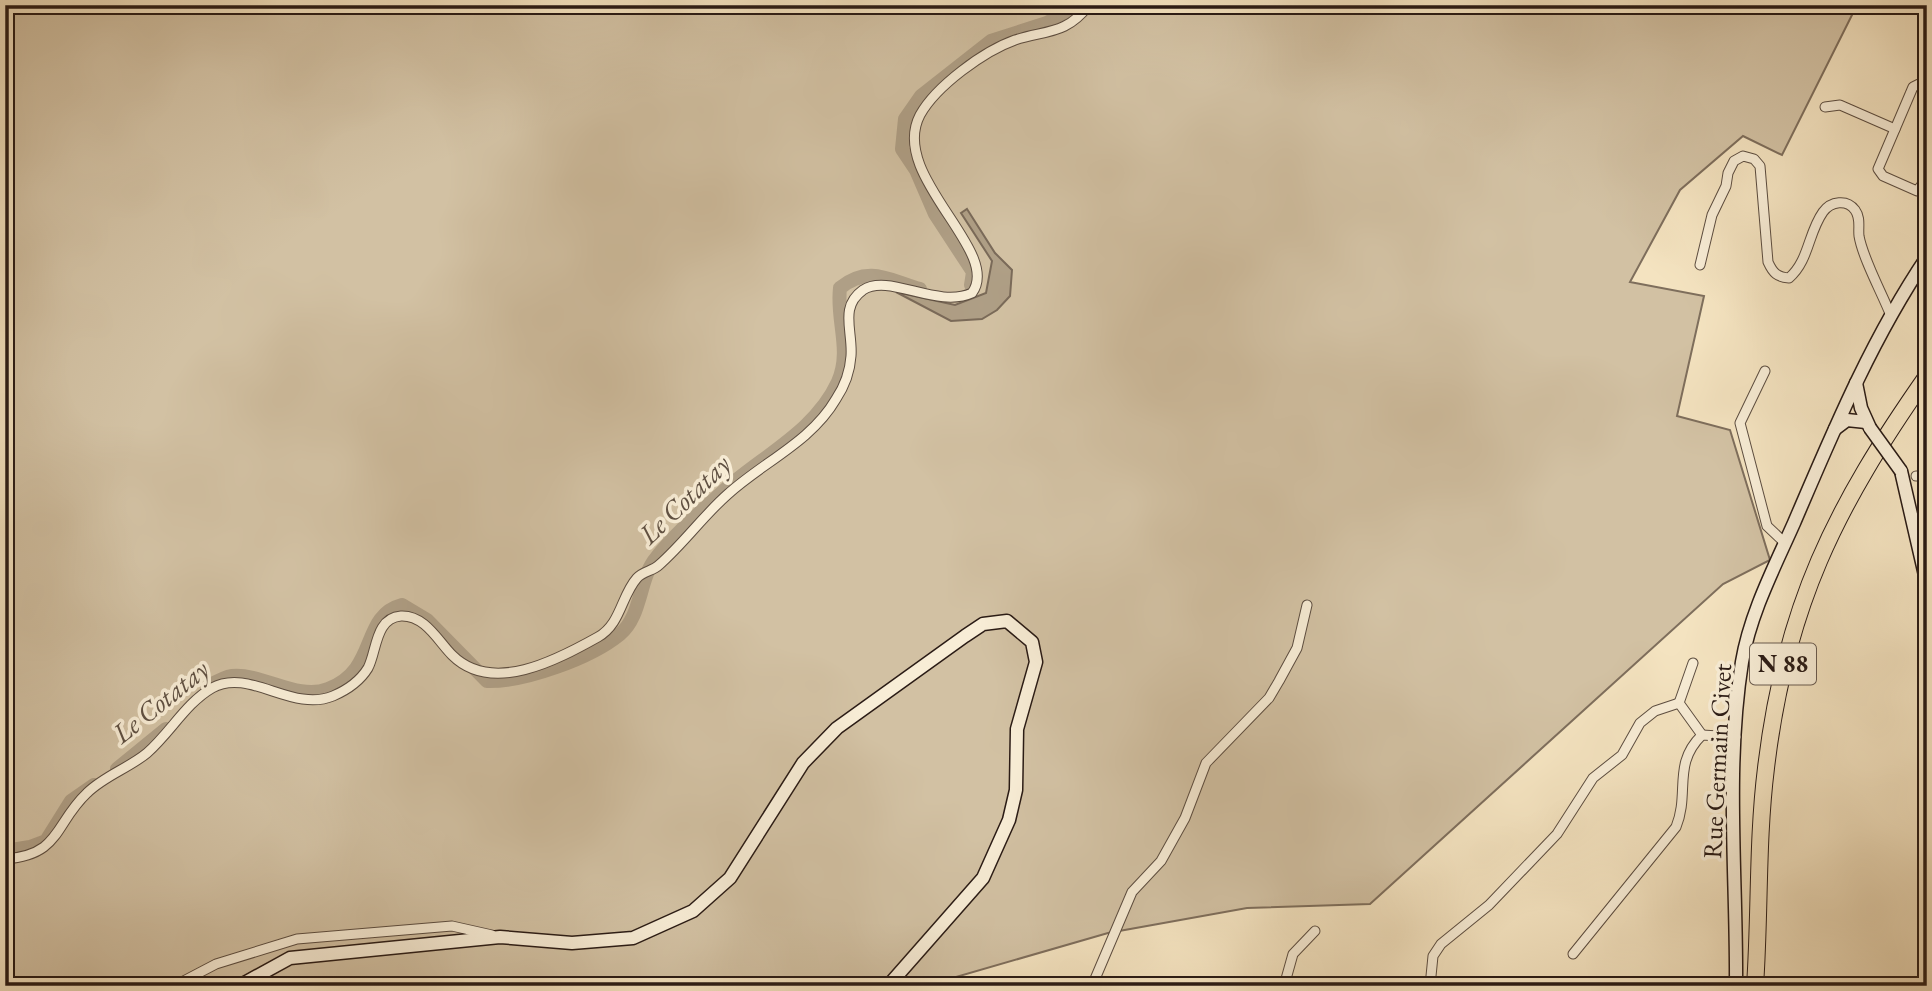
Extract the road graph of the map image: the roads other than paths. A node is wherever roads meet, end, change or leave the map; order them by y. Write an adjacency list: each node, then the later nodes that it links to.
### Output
1 (1089, 5): 24 (street)
2 (1927, 86): 4 (street)
3 (1825, 107): 4 (street)
4 (1895, 128): 5 (street)
5 (1927, 178)
6 (1927, 257): 8 (street, Rue Germain Civet)
7 (1700, 265): 8 (street)
8 (1891, 316): 11 (street, Rue Germain Civet)
9 (1765, 372): 17 (street)
10 (1927, 376): 35 (highway, N 88)
11 (1856, 383): 13 (street); 14 (street, Rue Germain Civet)
12 (1927, 393): 36 (highway, N 88)
13 (1868, 425): 14 (street); 18 (street, bridge)
14 (1835, 430): 17 (street, Rue Germain Civet)
15 (1916, 476): 16 (street)
16 (1927, 476)
17 (1785, 543): 23 (street, Rue Germain Civet)
18 (1927, 584)
19 (1307, 605): 31 (street)
20 (1693, 663): 21 (street)
21 (1679, 703): 22 (street); 33 (street)
22 (1702, 735): 23 (street); 27 (street)
23 (1736, 737): 34 (street, Rue Germain Civet)
24 (5, 859)
25 (1315, 931): 32 (street)
26 (500, 937): 28 (street); 29 (street); 30 (street)
27 (1573, 954)
28 (174, 986)
29 (239, 986)
30 (888, 986)
31 (1091, 986)
32 (1283, 986)
33 (1430, 986)
34 (1736, 986)
35 (1755, 986)
36 (1764, 986)

